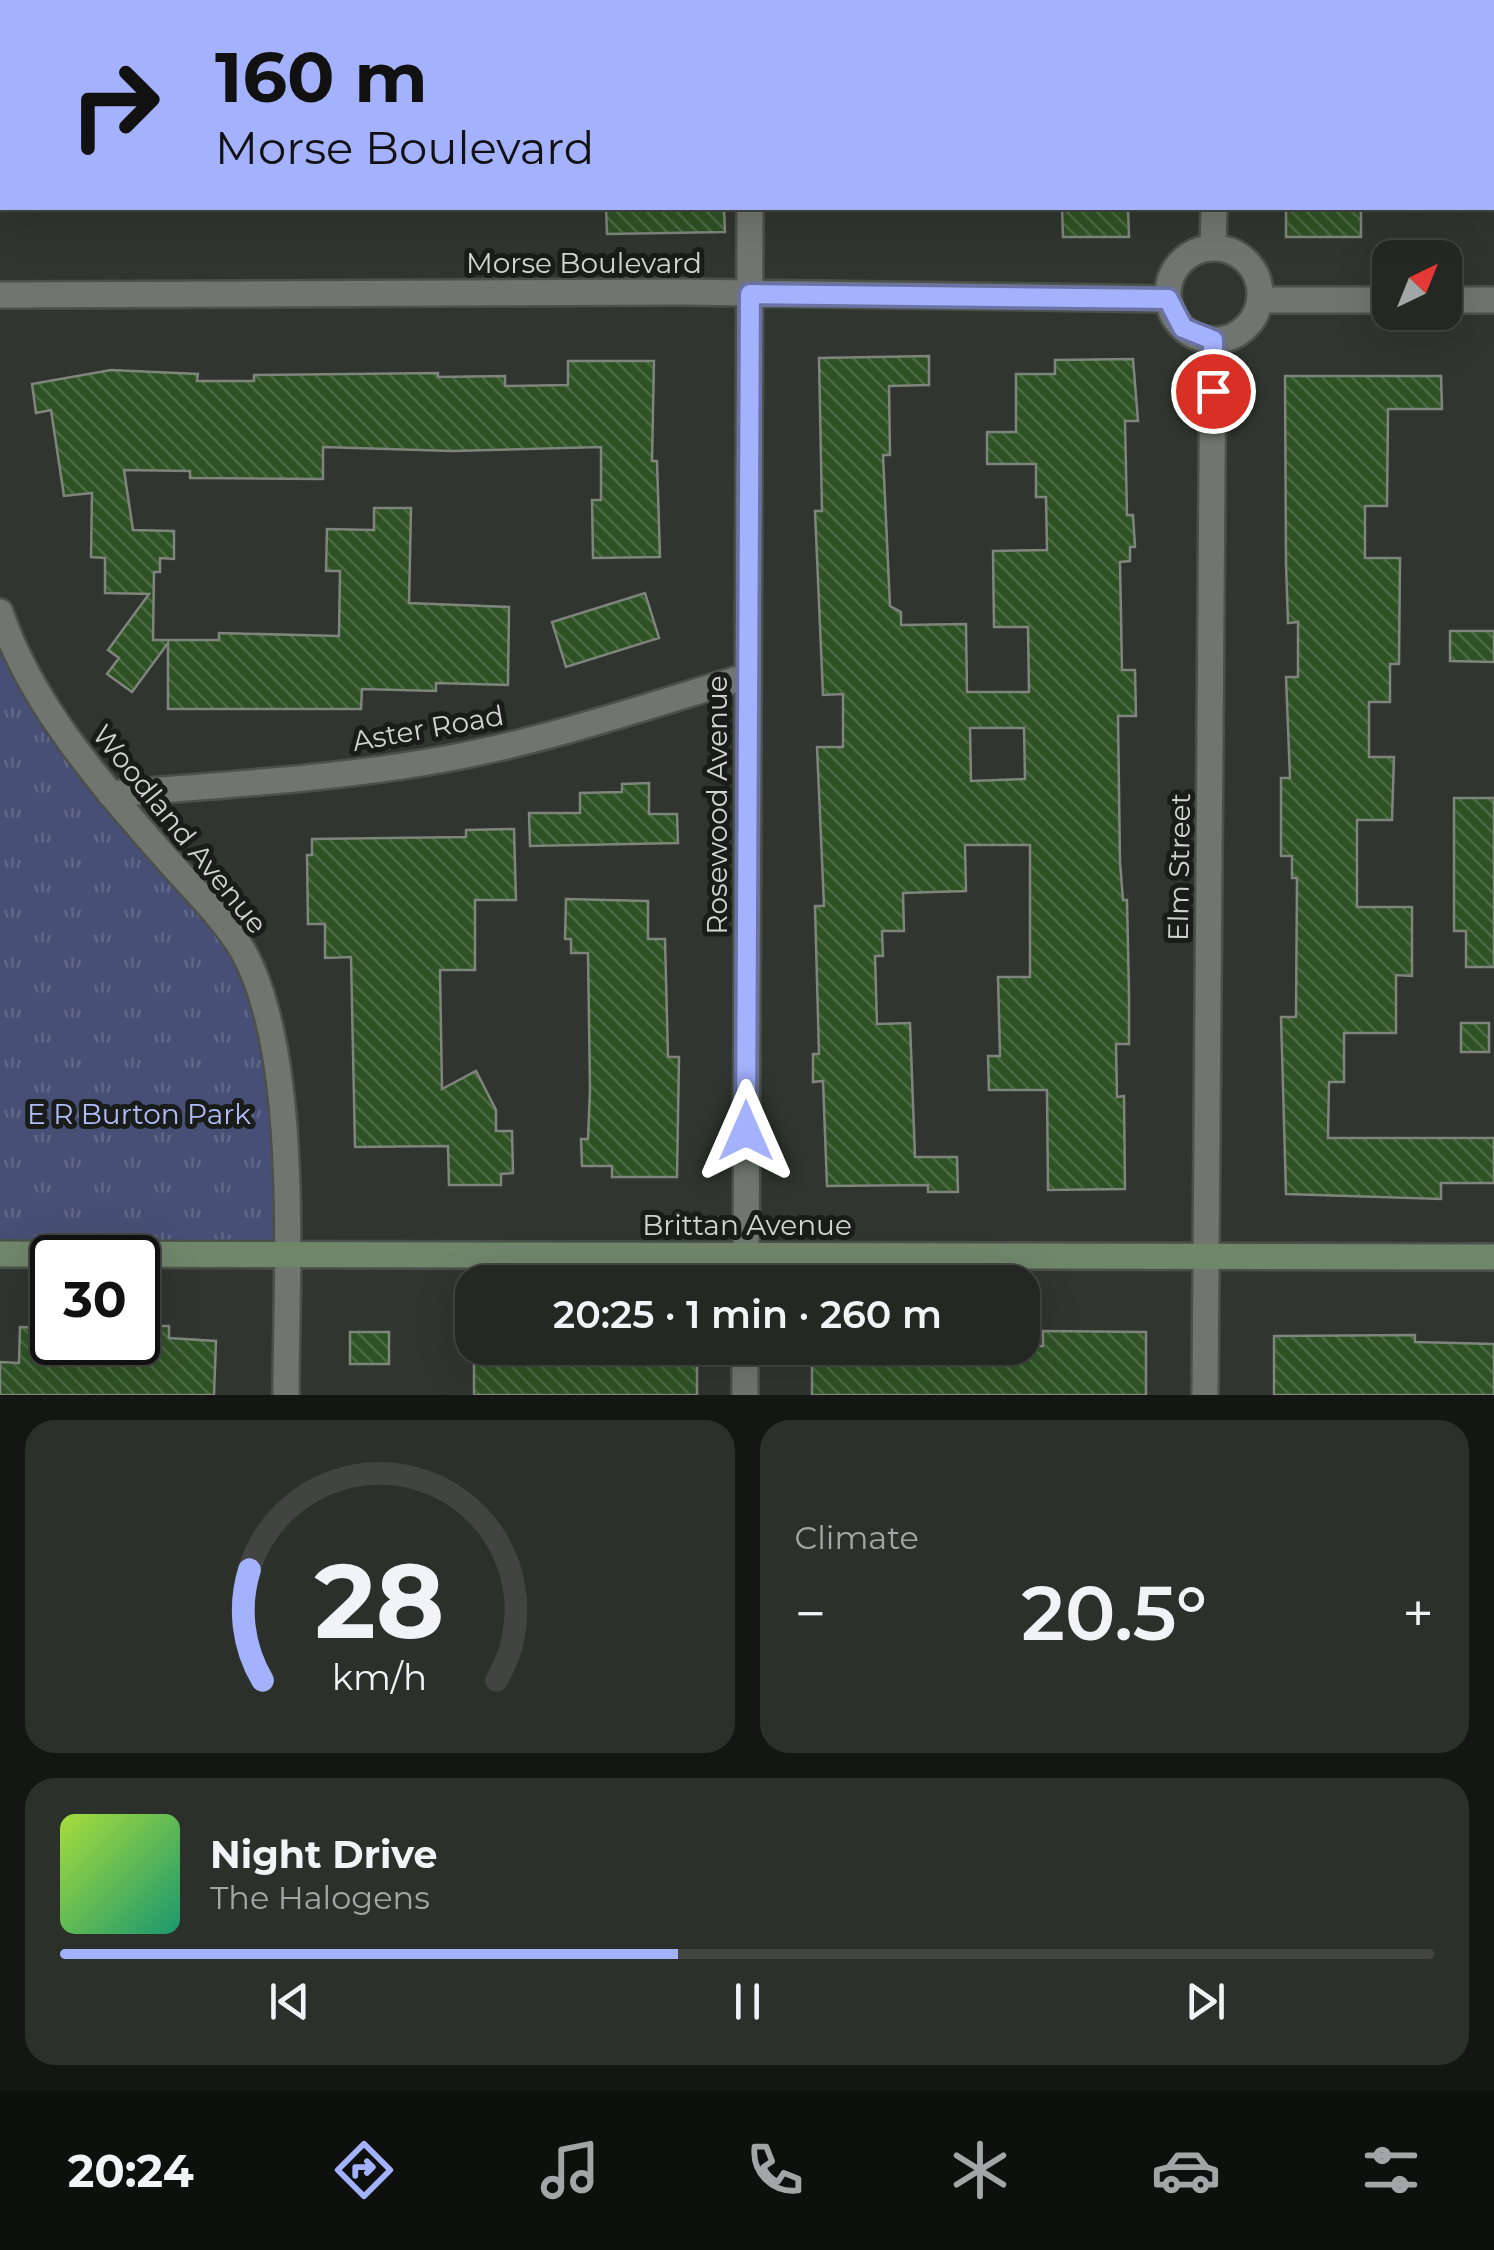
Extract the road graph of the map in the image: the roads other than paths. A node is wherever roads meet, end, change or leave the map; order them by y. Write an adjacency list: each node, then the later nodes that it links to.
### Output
1 (750, 210): 4 (street, Rosewood Avenue)
2 (1214, 210): 3 (street)
3 (1214, 248): 6 (street); 7 (street)
4 (750, 294): 5 (street, Morse Boulevard); 6 (street, Morse Boulevard); 13 (street, Rosewood Avenue)
5 (0, 295)
6 (1168, 299): 11 (street)
7 (1260, 300): 8 (street); 11 (street)
8 (1372, 300)
9 (1462, 300): 10 (street)
10 (1494, 300)
11 (1213, 340): 18 (street, Elm Street)
12 (0, 612): 14 (street, Woodland Avenue)
13 (748, 676): 14 (street, Aster Road); 16 (street, Rosewood Avenue)
14 (110, 794): 17 (street, Woodland Avenue)
15 (0, 1254): 17 (main road, Brittan Avenue)
16 (746, 1254): 17 (main road, Brittan Avenue); 18 (main road, Brittan Avenue); 20 (street, Rosewood Avenue)
17 (286, 1256): 22 (street, Woodland Avenue)
18 (1205, 1257): 19 (main road, Brittan Avenue); 24 (street, Elm Street)
19 (1494, 1257)
20 (746, 1265)
21 (746, 1365): 23 (street)
22 (286, 1395)
23 (745, 1395)
24 (1205, 1395)

